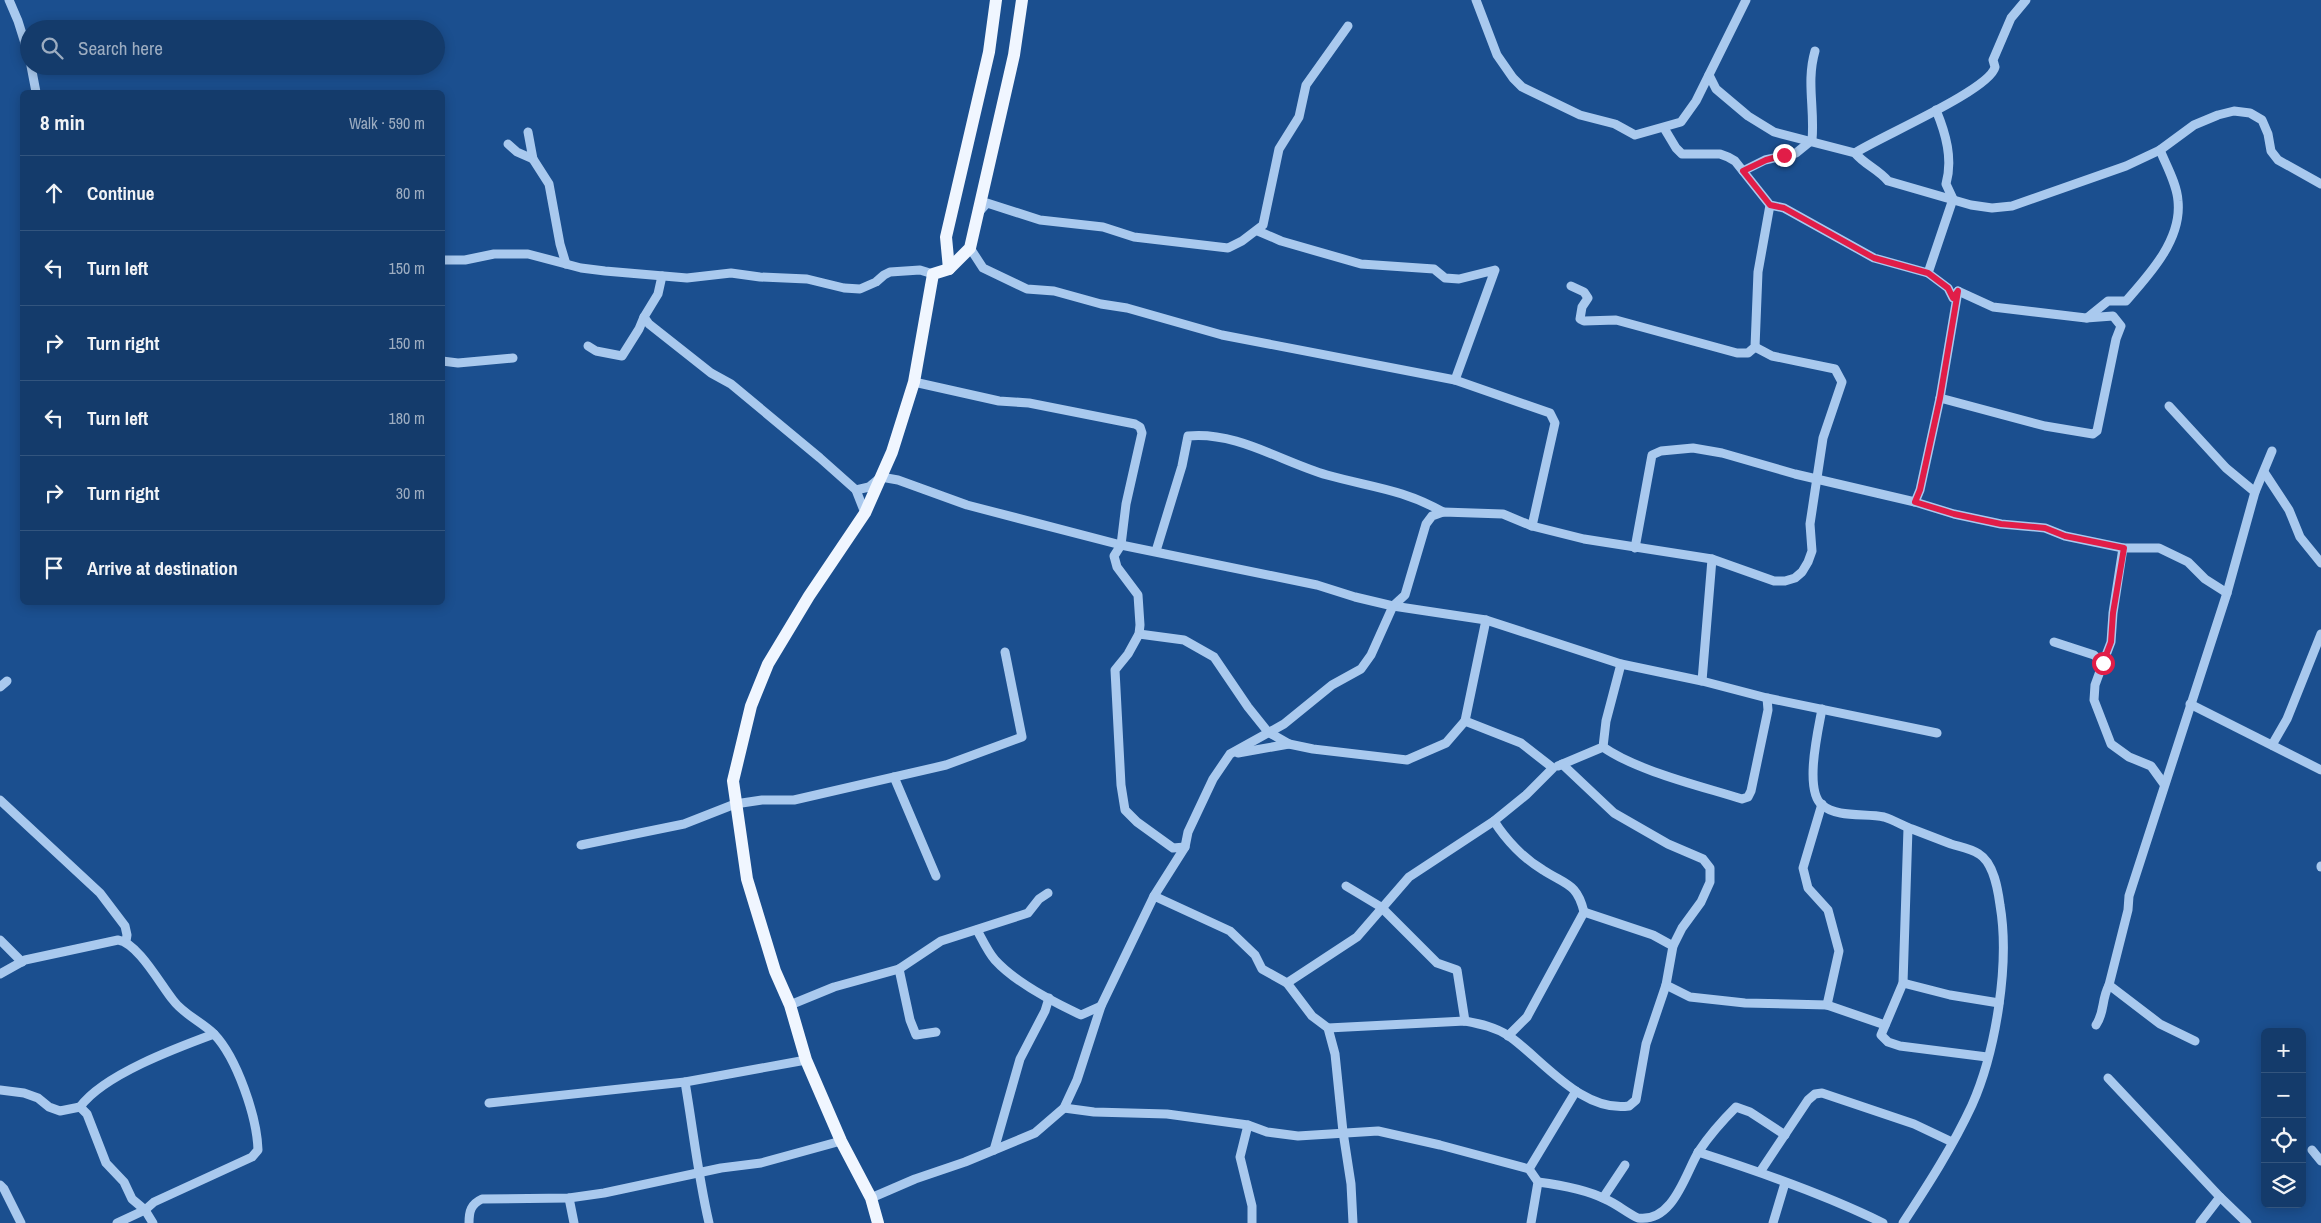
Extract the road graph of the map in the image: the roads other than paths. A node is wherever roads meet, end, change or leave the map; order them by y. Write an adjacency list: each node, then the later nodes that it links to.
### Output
1 (9, 0): 8 (street)
2 (996, 0): 30 (main road)
3 (1022, 0): 25 (main road)
4 (1476, 0): 14 (street)
5 (1746, 0): 11 (street)
6 (2026, 0): 13 (street)
7 (1348, 26): 26 (street)
8 (20, 27)
9 (1815, 51): 16 (street)
10 (33, 75): 12 (street)
11 (1709, 75): 14 (street); 16 (street)
12 (36, 90)
13 (1936, 110): 19 (street); 23 (street)
14 (1664, 128): 21 (street)
15 (528, 132): 20 (street)
16 (1812, 140): 19 (street); 21 (street)
17 (508, 144): 20 (street)
18 (2160, 150): 22 (street); 23 (street); 37 (street)
19 (1854, 153): 23 (street)
20 (533, 159): 29 (street)
21 (1743, 171): 24 (street)
22 (2321, 184)
23 (1953, 199): 31 (street)
24 (1770, 205): 31 (street); 39 (street)
25 (979, 212): 26 (street); 27 (main road)
26 (1258, 231): 42 (street)
27 (970, 248): 30 (main road); 42 (street)
28 (445, 260): 29 (street)
29 (566, 264): 33 (street)
30 (950, 269): 32 (main road)
31 (1928, 273): 35 (street)
32 (933, 274): 33 (street); 43 (main road)
33 (662, 276): 36 (street)
34 (1571, 286): 39 (street)
35 (1958, 291): 37 (street); 44 (street)
36 (644, 317): 38 (street); 50 (street)
37 (2086, 318): 44 (street)
38 (588, 346)
39 (1755, 347): 49 (street)
40 (514, 358): 41 (street)
41 (445, 361)
42 (1455, 380): 55 (street)
43 (914, 382): 48 (main road); 56 (street)
44 (1940, 398): 52 (street)
45 (2169, 406): 51 (street)
46 (2272, 451): 47 (street)
47 (2264, 472): 51 (street); 61 (street)
48 (881, 477): 50 (street); 54 (main road); 56 (street)
49 (1818, 478): 52 (street); 57 (street); 60 (street)
50 (856, 490): 54 (street)
51 (2255, 492): 62 (street)
52 (1915, 502): 58 (street)
53 (1443, 512): 55 (street); 59 (street); 63 (street)
54 (866, 513): 87 (main road)
55 (1532, 526): 57 (street)
56 (1121, 545): 59 (street); 65 (street)
57 (1635, 548): 60 (street)
58 (2124, 548): 62 (street); 69 (street)
59 (1156, 551): 63 (street)
60 (1712, 559): 71 (street)
61 (2321, 563)
62 (2227, 593): 73 (street)
63 (1393, 606): 64 (street); 76 (street)
64 (1486, 620): 70 (street); 75 (street)
65 (1139, 634): 76 (street); 92 (street)
66 (2321, 634): 79 (street)
67 (2054, 642): 69 (street)
68 (1005, 652): 84 (street)
69 (2103, 663): 85 (street)
70 (1621, 664): 71 (street); 80 (street)
71 (1702, 681): 72 (street)
72 (1767, 698): 74 (street); 80 (street)
73 (2190, 704): 79 (street); 85 (street)
74 (1822, 709): 77 (street); 88 (street)
75 (1465, 721): 78 (street); 82 (street)
76 (1268, 732): 78 (street); 81 (street)
77 (1937, 734)
78 (1289, 744): 81 (street)
79 (2272, 745): 83 (street)
80 (1603, 748): 82 (street)
81 (1230, 754): 92 (street)
82 (1558, 766): 89 (street); 102 (street)
83 (2321, 770)
84 (894, 777): 87 (street); 93 (street)
85 (2164, 784): 109 (street)
86 (0, 800): 101 (street)
87 (736, 804): 91 (street); 112 (main road)
88 (1822, 804): 90 (street); 113 (street)
89 (1494, 821): 97 (street); 98 (street)
90 (1908, 828): 107 (street); 111 (street)
91 (581, 846)
92 (1186, 847): 96 (street)
93 (936, 876)
94 (1346, 886): 97 (street)
95 (1048, 893): 99 (street)
96 (1154, 896): 106 (street); 114 (street)
97 (1381, 908): 106 (street); 115 (street)
98 (1584, 912): 102 (street); 121 (street)
99 (977, 930): 104 (street); 110 (street)
100 (0, 940): 103 (street)
101 (126, 941): 103 (street); 120 (street)
102 (1673, 946): 108 (street)
103 (22, 962): 105 (street)
104 (899, 969): 112 (street); 119 (street)
105 (0, 974)
106 (1287, 983): 118 (street)
107 (1903, 983): 111 (street); 116 (street)
108 (1666, 985): 113 (street); 128 (street)
109 (2109, 985): 117 (street); 122 (street)
110 (1049, 998): 114 (street); 137 (street)
111 (1999, 1002): 123 (street)
112 (790, 1005): 124 (main road)
113 (1827, 1005): 116 (street)
114 (1101, 1006): 131 (street)
115 (1465, 1021): 118 (street); 121 (street)
116 (1885, 1024): 123 (street)
117 (2096, 1025)
118 (1328, 1028): 133 (street)
119 (936, 1032)
120 (214, 1034): 130 (street); 152 (street)
121 (1508, 1036): 128 (street)
122 (2195, 1041)
123 (1987, 1057): 136 (street)
124 (806, 1060): 126 (street); 135 (main road)
125 (2108, 1078): 148 (street)
126 (685, 1082): 129 (street); 144 (street)
127 (0, 1090): 130 (street)
128 (1576, 1091): 142 (street)
129 (489, 1103)
130 (80, 1107): 152 (street)
131 (1064, 1108): 132 (street); 137 (street)
132 (1248, 1125): 133 (street); 160 (street)
133 (1343, 1132): 142 (street); 161 (street)
134 (1785, 1135): 136 (street); 139 (street); 143 (street)
135 (841, 1141): 144 (street); 150 (main road)
136 (1952, 1142): 165 (street)
137 (994, 1150): 150 (street)
138 (2312, 1150): 140 (street)
139 (1698, 1152): 143 (street); 151 (street)
140 (2321, 1161)
141 (1625, 1165): 151 (street)
142 (1529, 1169): 145 (street)
143 (1760, 1172): 146 (street)
144 (698, 1174): 149 (street); 158 (street)
145 (1538, 1182): 151 (street); 162 (street)
146 (1786, 1183): 163 (street); 164 (street)
147 (0, 1185): 153 (street)
148 (2220, 1197): 166 (street); 167 (street)
149 (569, 1198): 156 (street); 157 (street)
150 (871, 1198): 159 (main road)
151 (1603, 1198)
152 (144, 1210): 154 (street); 155 (street)
153 (21, 1223)
154 (117, 1223)
155 (153, 1223)
156 (469, 1223)
157 (574, 1223)
158 (709, 1223)
159 (878, 1223)
160 (1252, 1223)
161 (1353, 1223)
162 (1531, 1223)
163 (1773, 1223)
164 (1883, 1223)
165 (1903, 1223)
166 (2200, 1223)
167 (2247, 1223)

